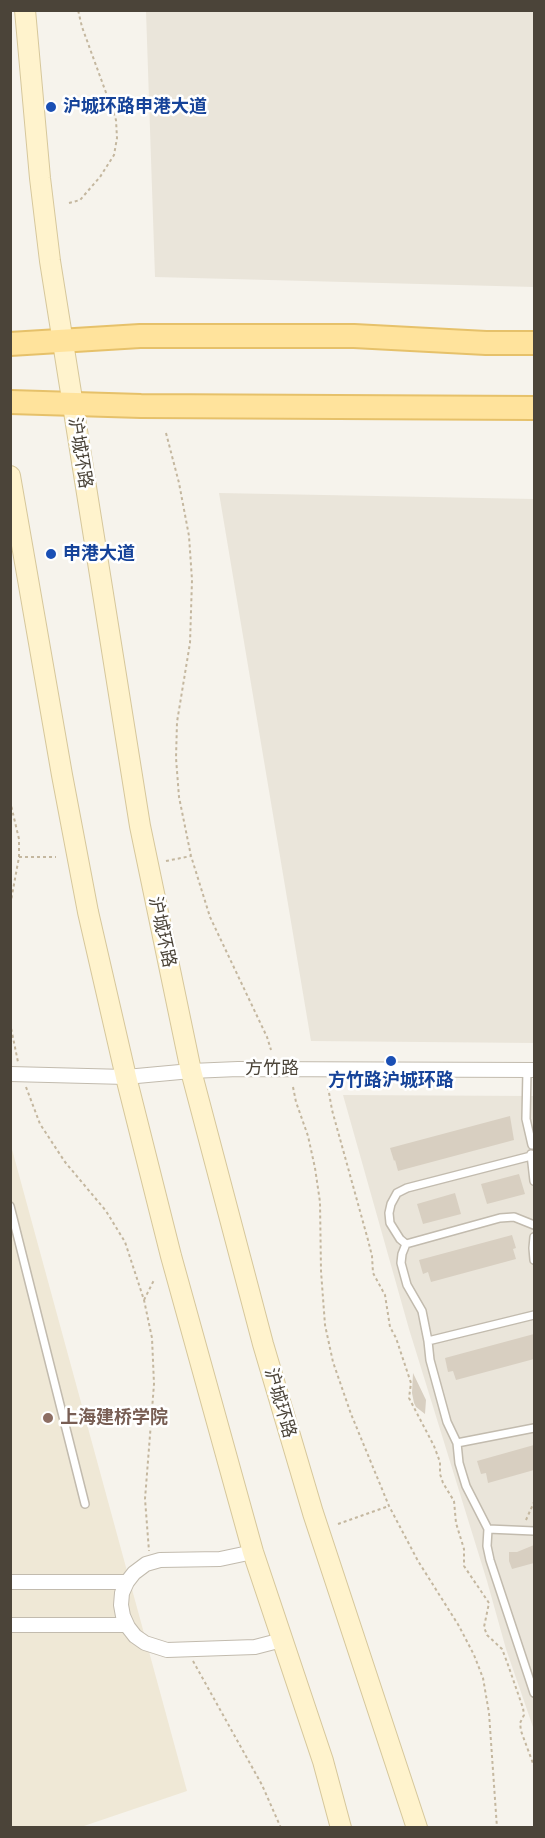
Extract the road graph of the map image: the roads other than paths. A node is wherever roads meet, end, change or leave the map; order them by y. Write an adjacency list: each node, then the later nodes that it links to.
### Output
1 (25, 10): 2 (main road, 沪城环路)
2 (63, 340): 3 (main road); 4 (main road); 6 (main road, 沪城环路)
3 (534, 343)
4 (10, 344)
5 (10, 402): 6 (main road)
6 (72, 404): 7 (main road); 10 (main road, 沪城环路)
7 (534, 408)
8 (10, 476): 12 (main road)
9 (531, 1070): 10 (street, 方竹路); 14 (lane)
10 (190, 1071): 12 (street, 方竹路); 37 (main road, 沪城环路)
11 (16, 1074): 12 (street, 方竹路)
12 (126, 1077): 29 (main road)
13 (534, 1135): 14 (lane)
14 (532, 1145): 15 (lane)
15 (531, 1156): 16 (lane); 20 (lane)
16 (534, 1181)
17 (10, 1206): 26 (lane)
18 (534, 1225): 20 (lane)
19 (534, 1237): 21 (lane)
20 (406, 1244): 23 (lane)
21 (534, 1260)
22 (534, 1315): 23 (lane)
23 (428, 1341): 25 (lane)
24 (534, 1428): 25 (lane)
25 (458, 1443): 27 (lane)
26 (85, 1504)
27 (488, 1530): 28 (lane); 35 (lane)
28 (534, 1531)
29 (253, 1552): 31 (street); 34 (main road)
30 (10, 1582): 31 (street)
31 (127, 1582): 33 (street)
32 (10, 1625): 33 (street)
33 (127, 1625): 34 (street)
34 (282, 1640): 36 (main road)
35 (534, 1693)
36 (341, 1827)
37 (417, 1827)

